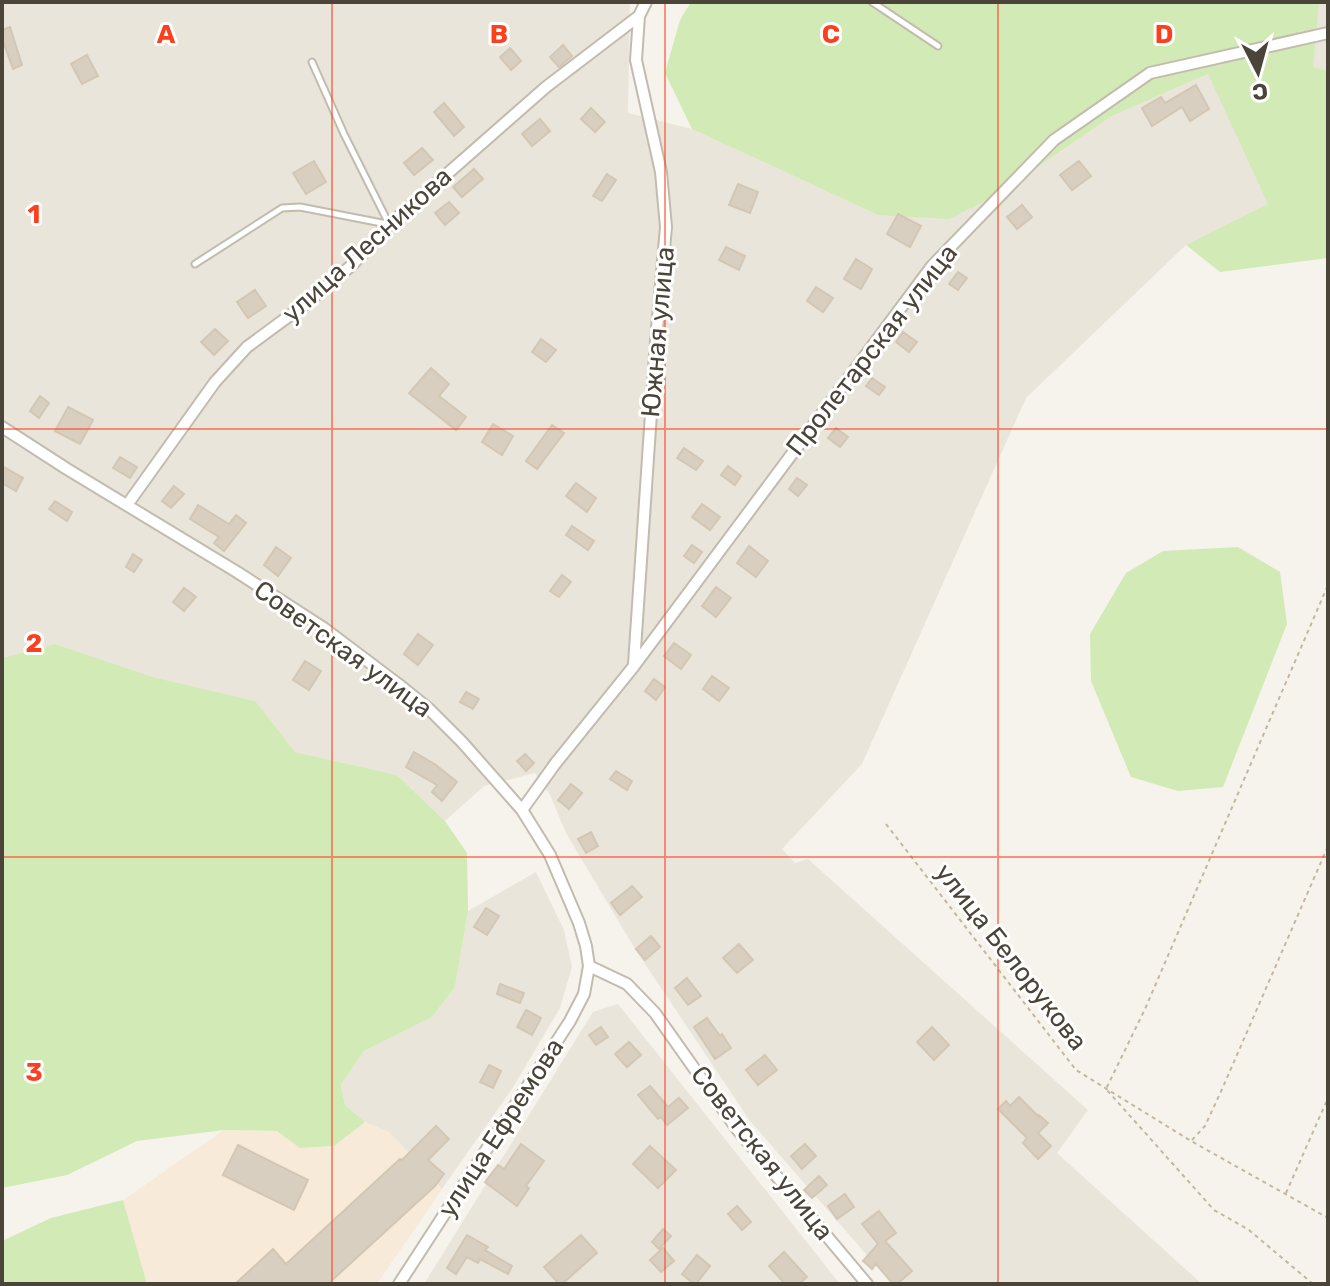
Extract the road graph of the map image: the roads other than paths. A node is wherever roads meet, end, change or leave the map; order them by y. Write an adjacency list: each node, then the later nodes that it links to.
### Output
1 (646, 2): 3 (street, Южная улица)
2 (872, 2): 5 (lane)
3 (639, 16): 7 (street, улица Лесникова); 11 (street, Южная улица)
4 (1328, 33): 11 (street, Пролетарская улица)
5 (938, 46)
6 (312, 62): 7 (lane)
7 (389, 225): 8 (lane); 10 (street, улица Лесникова)
8 (195, 264)
9 (2, 427): 10 (street, Советская улица)
10 (127, 505): 12 (street, Советская улица)
11 (634, 666): 12 (street, Пролетарская улица)
12 (522, 810): 13 (street, Советская улица)
13 (589, 966): 14 (street, улица Ефремова); 15 (street, Советская улица)
14 (399, 1284)
15 (867, 1284)

